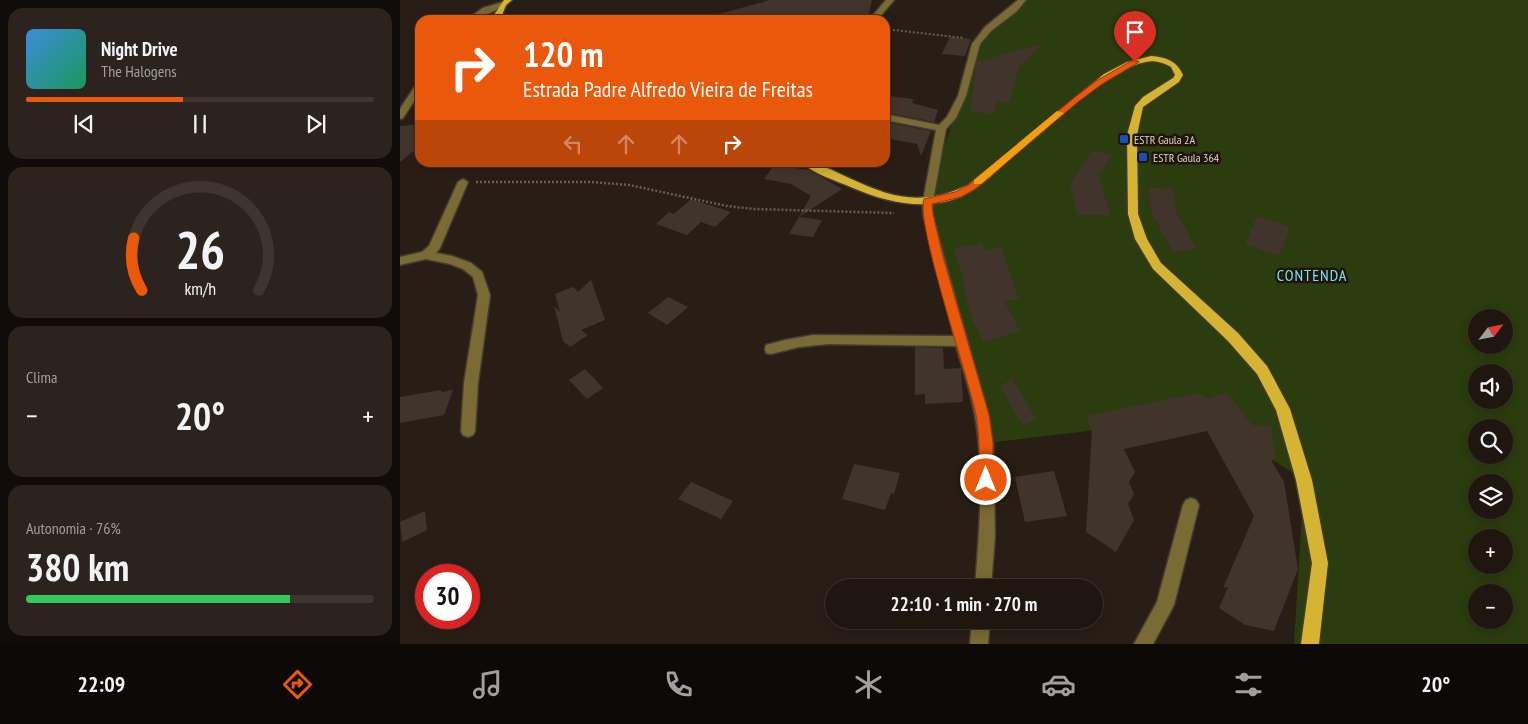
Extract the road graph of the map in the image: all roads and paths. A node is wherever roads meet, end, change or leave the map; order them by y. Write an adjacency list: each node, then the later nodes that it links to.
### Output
1 (890, 0): 6 (street)
2 (1022, 0): 8 (street)
3 (506, 2): 4 (street); 5 (main road)
4 (478, 15)
5 (498, 15)
6 (877, 15)
7 (890, 30): 8 (path)
8 (979, 39): 12 (street)
9 (415, 93): 10 (street)
10 (400, 116)
11 (890, 118): 12 (street)
12 (941, 128): 15 (street)
13 (817, 167): 15 (main road)
14 (463, 182): 15 (path); 16 (street)
15 (928, 208): 18 (street); 26 (main road)
16 (426, 255): 17 (street); 20 (street)
17 (400, 261)
18 (960, 341): 19 (street); 22 (street)
19 (771, 349)
20 (468, 431)
21 (1192, 505): 25 (street)
22 (984, 579)
23 (980, 629): 24 (street)
24 (979, 644)
25 (1143, 644)
26 (1310, 644)

